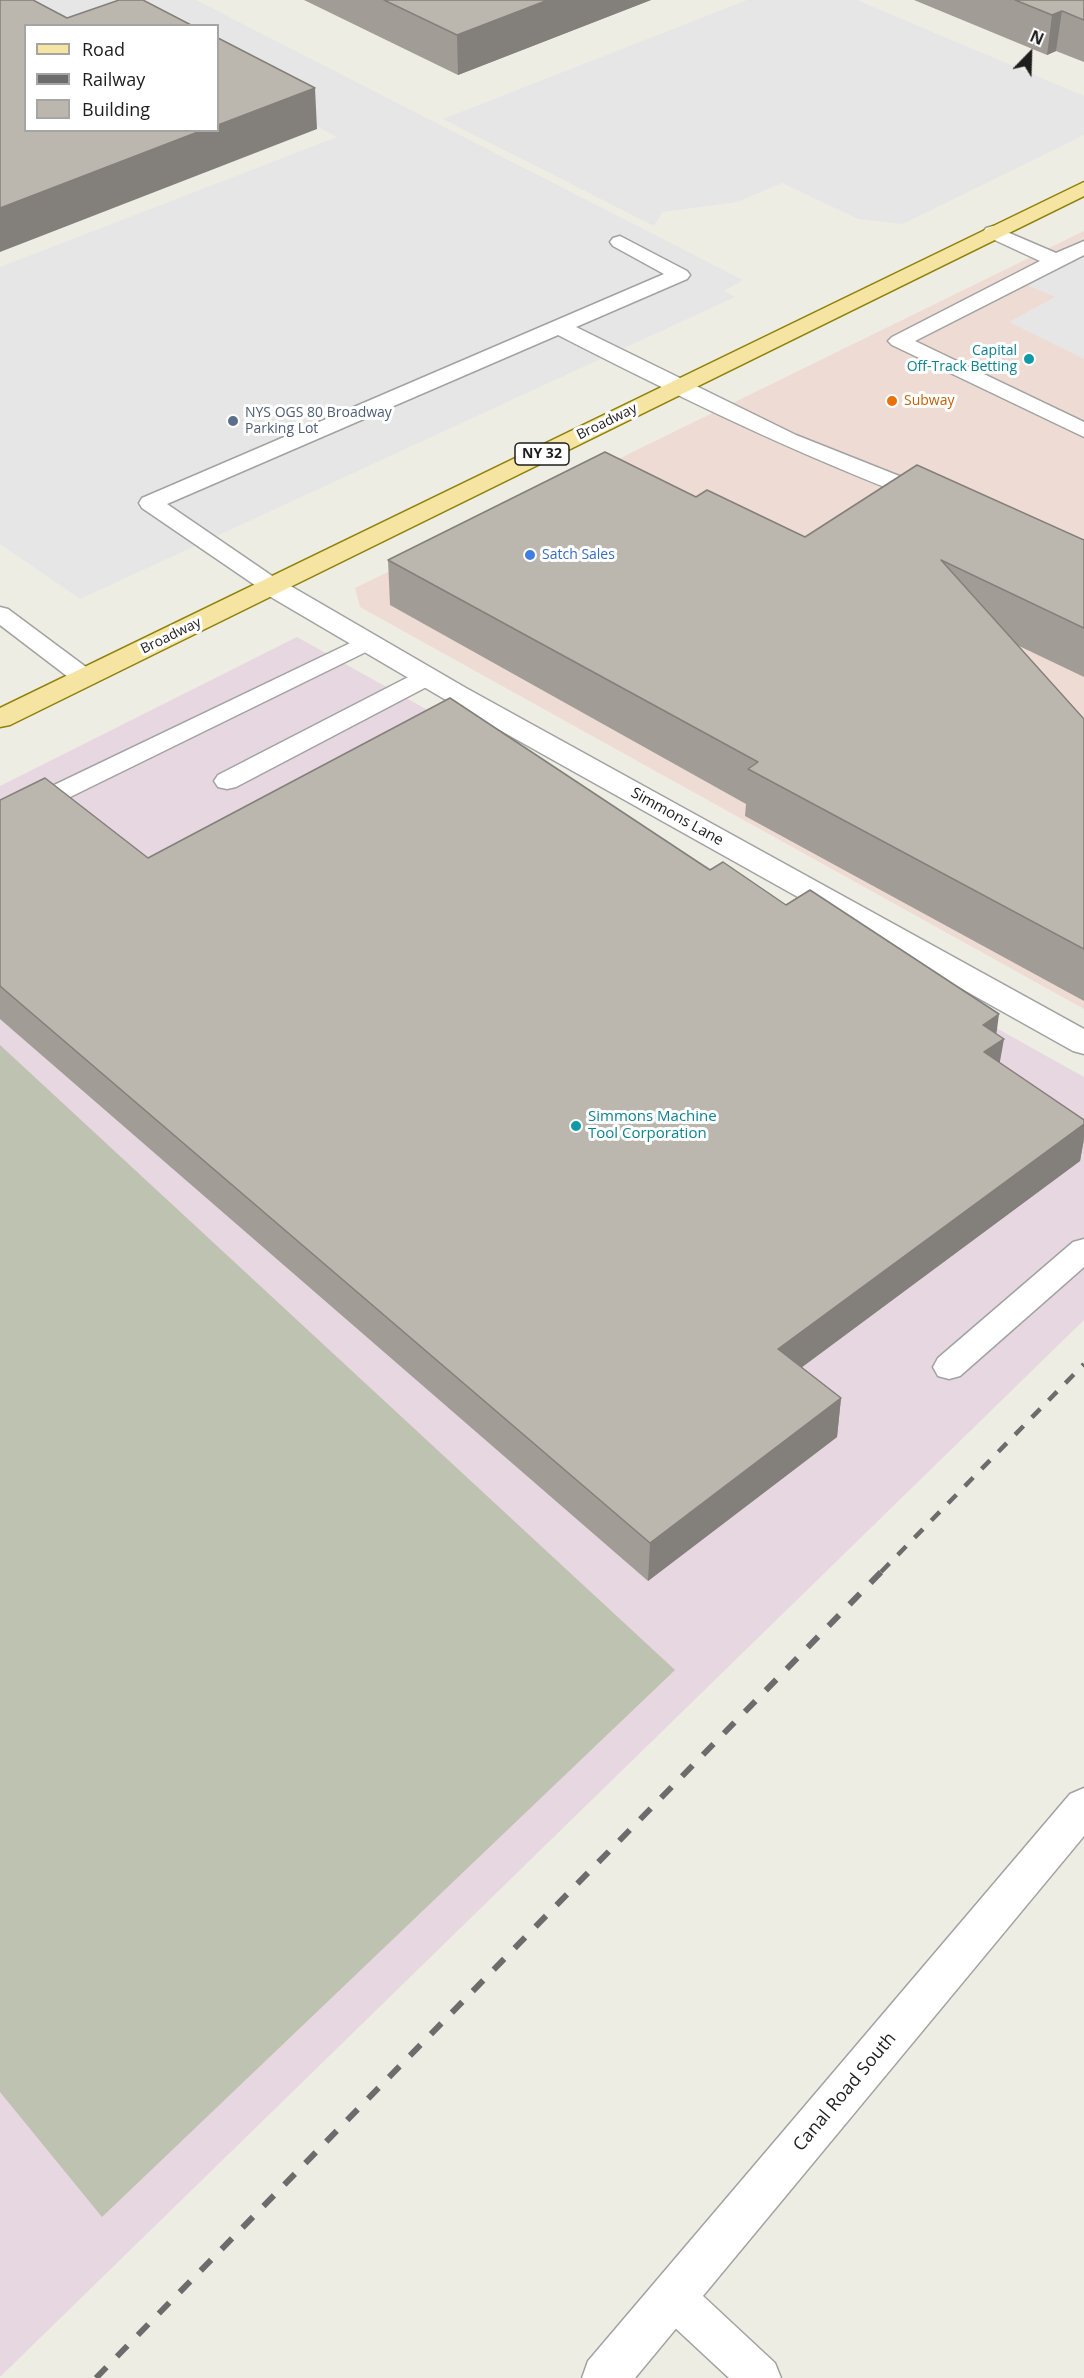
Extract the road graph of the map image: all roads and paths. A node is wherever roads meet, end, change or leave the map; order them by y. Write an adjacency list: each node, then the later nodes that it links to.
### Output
1 (1084, 188): 2 (main road, Broadway / NY 32)
2 (993, 232): 5 (lane); 7 (main road, Broadway / NY 32)
3 (620, 243): 6 (lane)
4 (1084, 247): 5 (lane)
5 (1056, 261): 8 (lane)
6 (561, 328): 7 (lane); 10 (lane)
7 (677, 388): 9 (lane); 10 (main road, Broadway / NY 32)
8 (1084, 430)
9 (949, 503)
10 (273, 587): 12 (street, Simmons Lane); 14 (main road, Broadway / NY 32)
11 (0, 614): 14 (lane)
12 (367, 642): 13 (street, Simmons Lane); 17 (lane)
13 (427, 677): 16 (lane); 18 (street, Simmons Lane)
14 (85, 678): 15 (main road, Broadway / NY 32)
15 (0, 719)
16 (227, 781)
17 (0, 821)
18 (1084, 1043)
19 (1084, 1250): 20 (lane)
20 (949, 1367)
21 (1084, 1806): 22 (street, Canal Road South)
22 (674, 2297): 23 (street, Canal Road South); 24 (lane)
23 (605, 2378)
24 (760, 2378)

